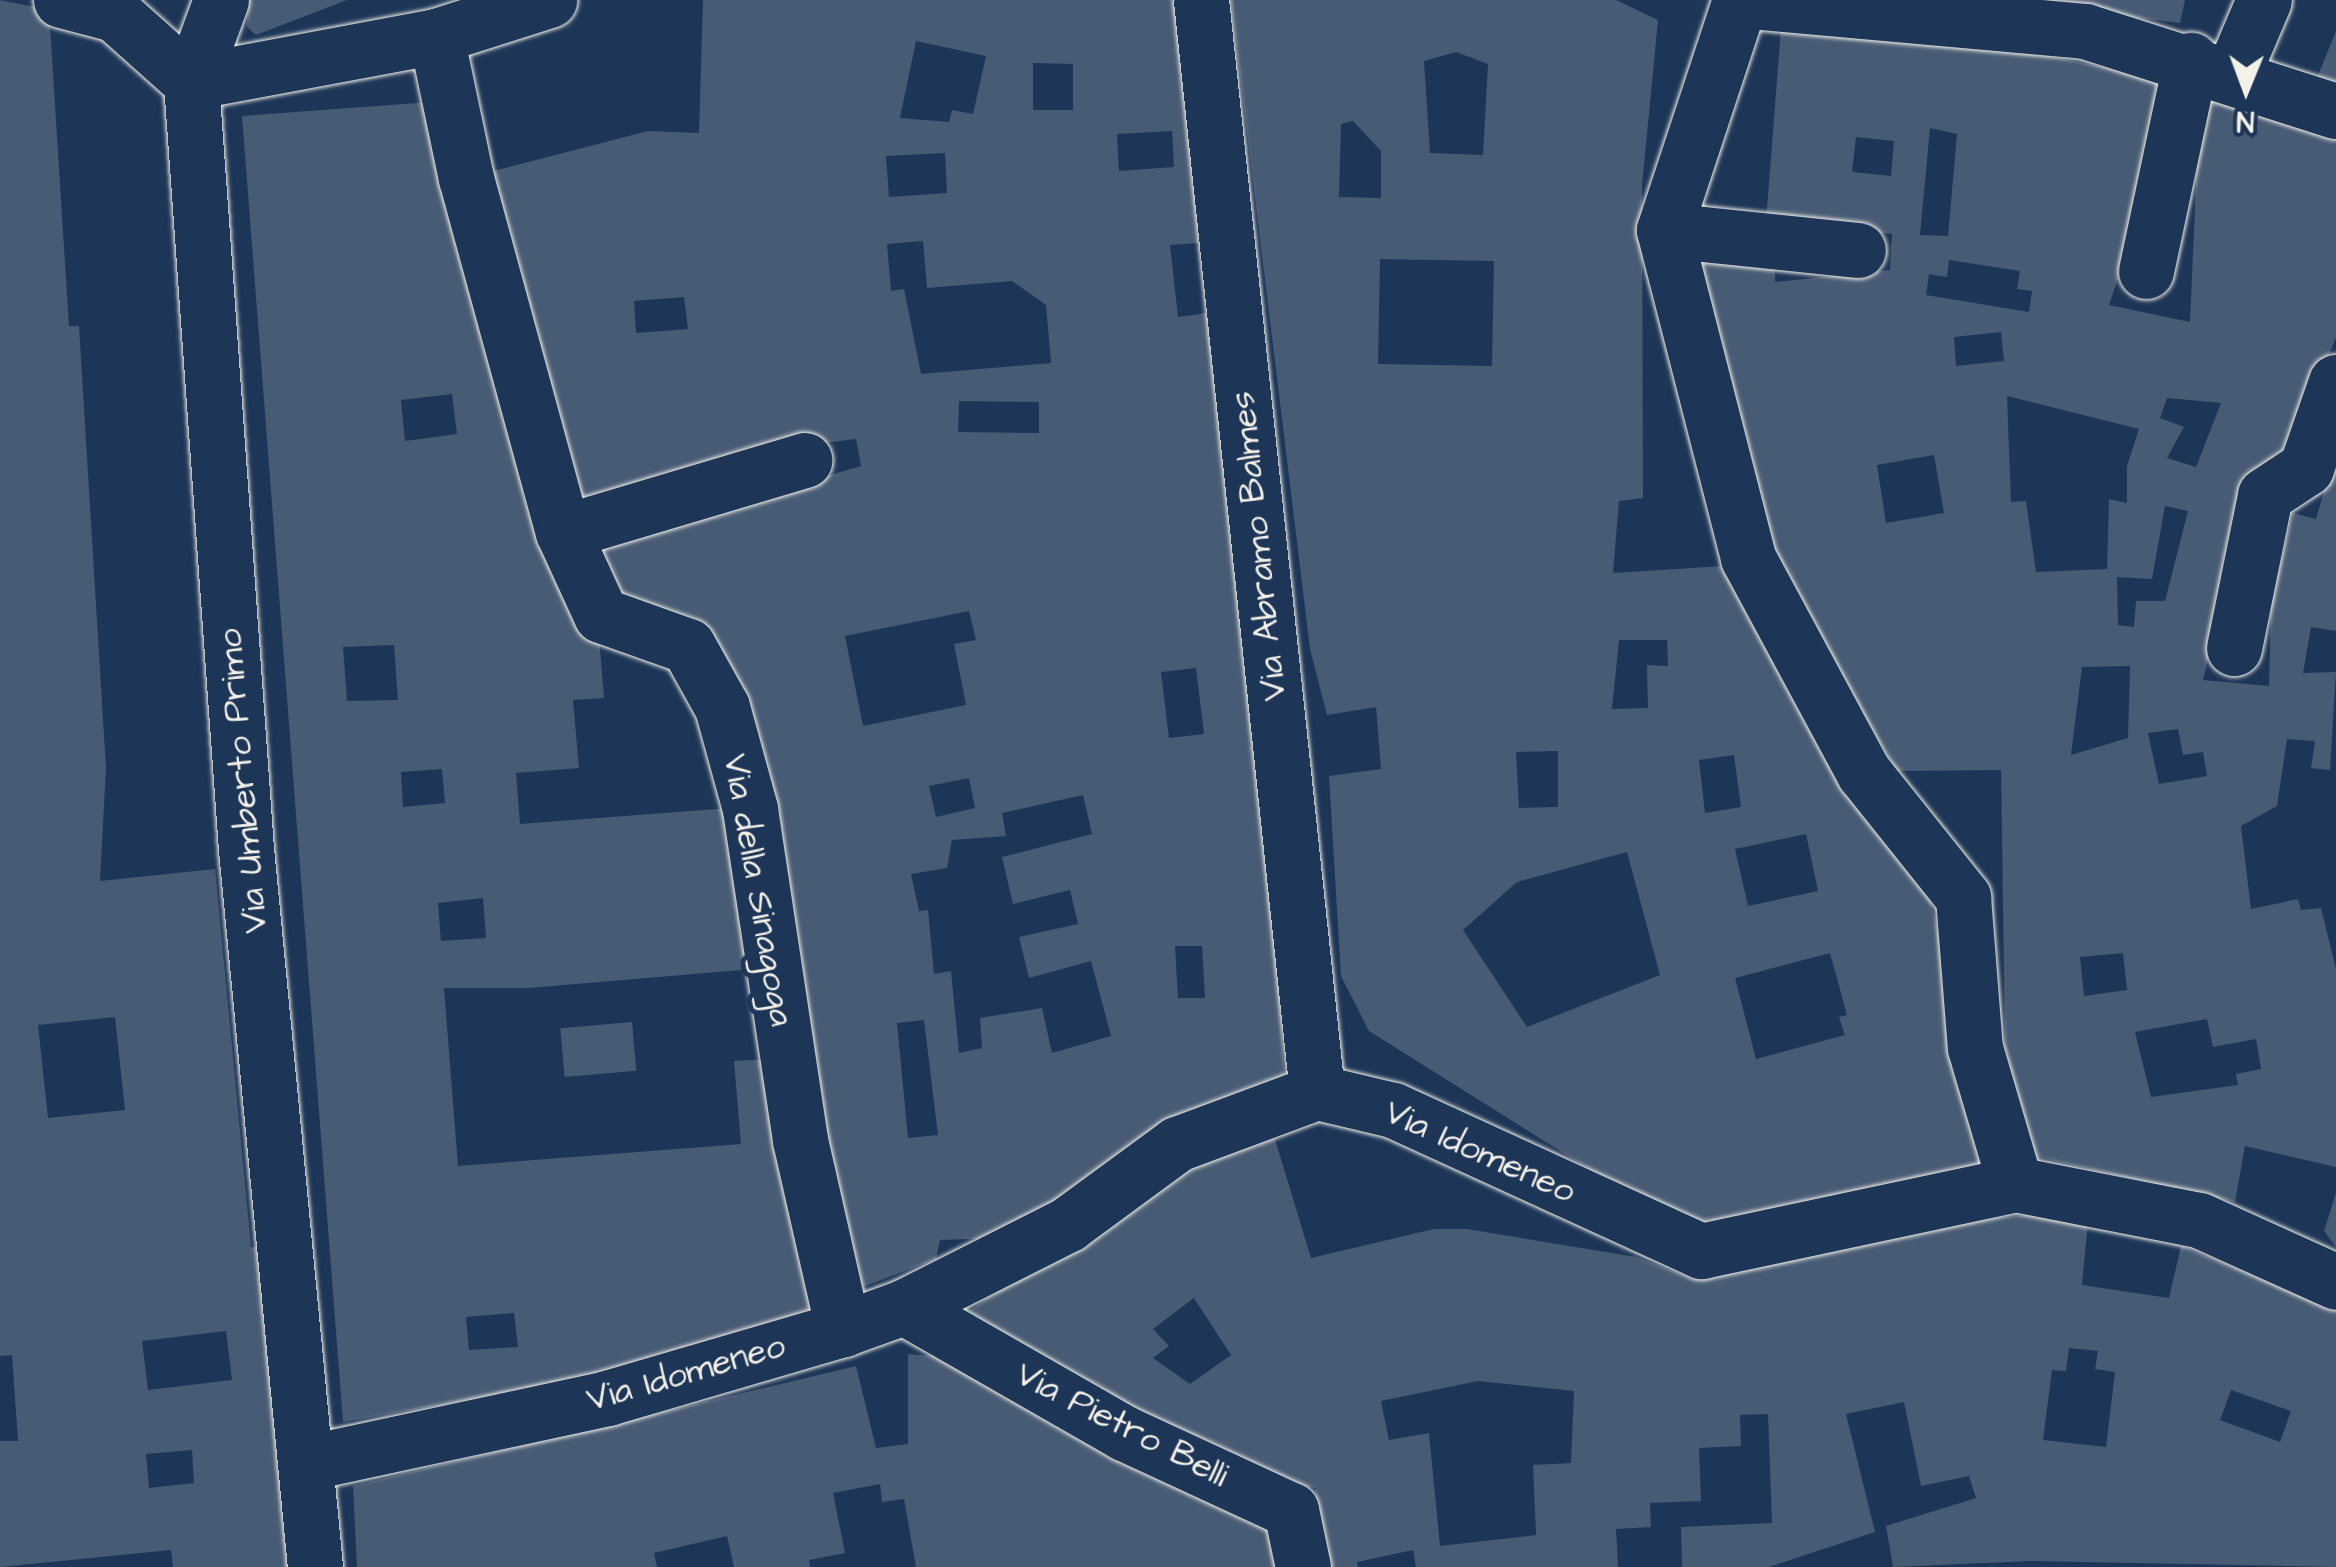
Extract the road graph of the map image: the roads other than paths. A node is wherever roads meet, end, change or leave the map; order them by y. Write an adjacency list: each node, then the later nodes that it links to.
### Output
1 (62, 0): 9 (street)
2 (221, 0): 9 (street, Via Umberto Primo)
3 (548, 0): 7 (street)
4 (1201, 0): 18 (street, Via Abramo Balmes)
5 (1740, 0): 8 (street); 11 (street)
6 (2264, 0): 8 (street)
7 (436, 36): 9 (street); 16 (street, Via della Sinagoga)
8 (2212, 66): 10 (street); 13 (street)
9 (192, 82): 23 (street, Via Umberto Primo)
10 (2336, 110)
11 (1664, 230): 12 (street); 19 (street)
12 (1858, 250)
13 (2146, 271)
14 (2336, 382): 17 (street)
15 (804, 460): 16 (street)
16 (563, 532): 22 (street, Via della Sinagoga)
17 (2234, 648)
18 (1317, 1092): 19 (street, Via Idomeneo); 21 (street, Via Idomeneo)
19 (2015, 1184): 20 (street, Via Idomeneo)
20 (2336, 1282)
21 (904, 1306): 22 (street, Via Idomeneo); 25 (street, Via Pietro Belli)
22 (843, 1329): 23 (street, Via Idomeneo)
23 (306, 1463): 24 (street, Via Umberto Primo)
24 (315, 1567)
25 (1303, 1567)

